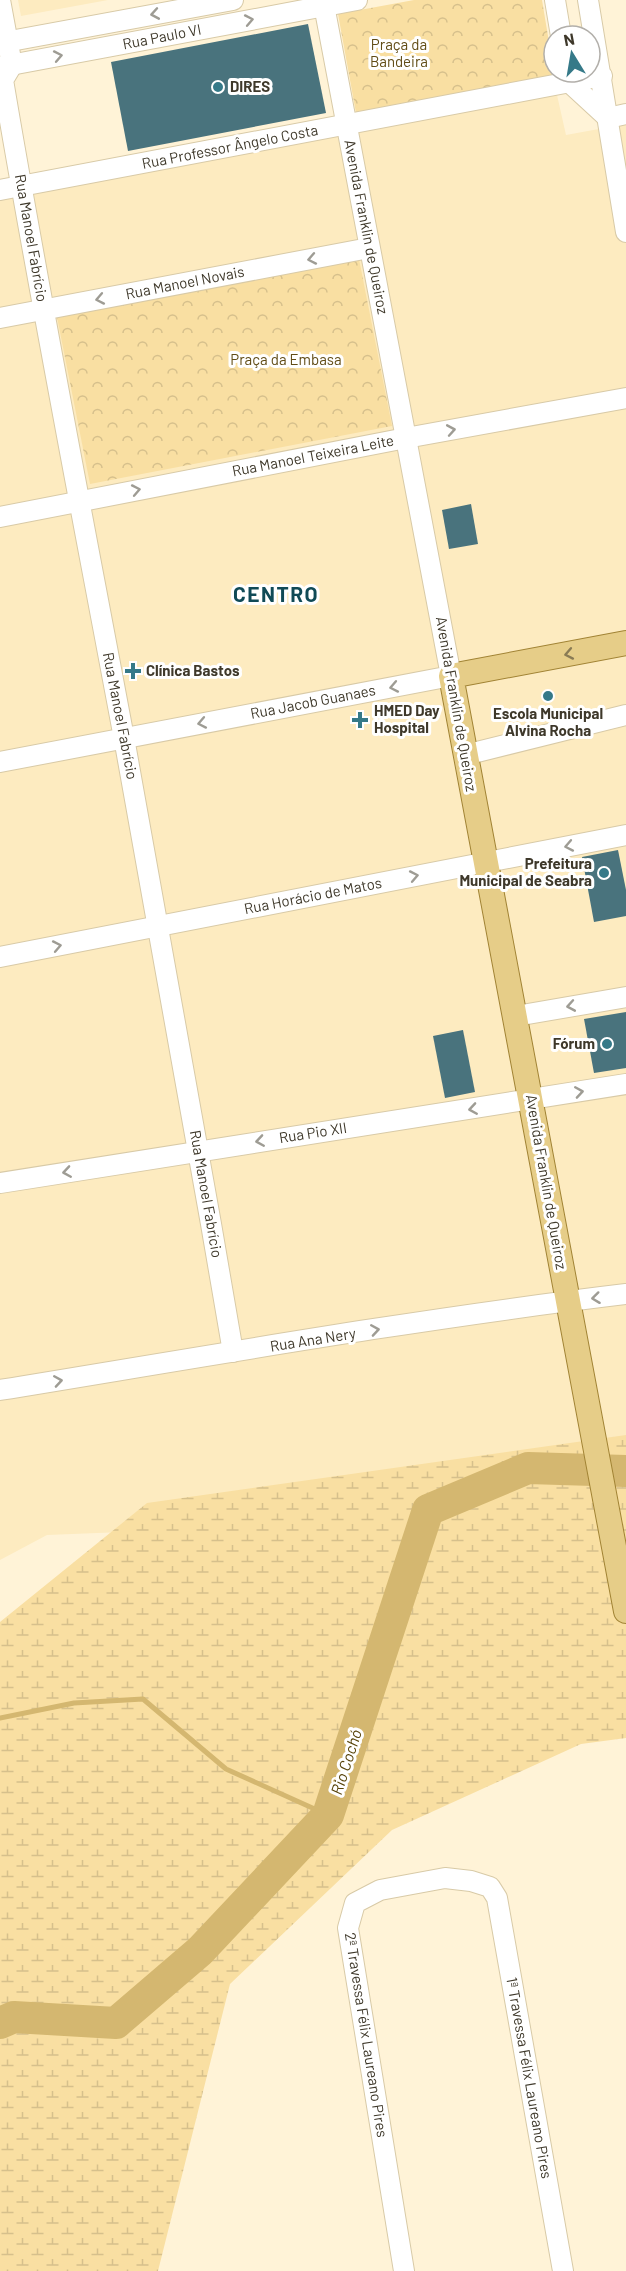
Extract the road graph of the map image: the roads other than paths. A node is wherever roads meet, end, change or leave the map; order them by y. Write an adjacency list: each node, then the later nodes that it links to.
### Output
1 (0, 0): 9 (street, Rua Manoel Fabrício)
2 (233, 0): 9 (street, Rua Paulo VI, one-way to 9)
3 (357, 0): 6 (street)
4 (555, 0): 7 (street)
5 (588, 0): 8 (street)
6 (324, 3): 10 (street, Rua Paulo VI, one-way to 6); 15 (street, Avenida Franklin de Queiroz)
7 (559, 24)
8 (592, 24)
9 (4, 42): 10 (street, Rua Manoel Fabrício)
10 (4, 72): 16 (street, Rua Manoel Fabrício)
11 (602, 76): 14 (street)
12 (542, 83): 15 (street, Rua Professor Ângelo Costa)
13 (578, 84): 14 (street)
14 (617, 116): 18 (street)
15 (347, 126): 16 (street, Rua Professor Ângelo Costa); 19 (street, Avenida Franklin de Queiroz)
16 (21, 186): 17 (street, Rua Professor Ângelo Costa); 20 (street, Rua Manoel Fabrício)
17 (0, 190)
18 (626, 232)
19 (369, 248): 20 (street, Rua Manoel Novais, one-way to 20); 23 (street, Avenida Franklin de Queiroz)
20 (44, 310): 21 (street, Rua Manoel Novais); 24 (street, Rua Manoel Fabrício)
21 (0, 318)
22 (626, 398): 23 (street, Rua Manoel Teixeira Leite, one-way to 22)
23 (406, 438): 24 (street, Rua Manoel Teixeira Leite, one-way to 23); 27 (street, Avenida Franklin de Queiroz)
24 (78, 501): 25 (street, Rua Manoel Teixeira Leite); 29 (street, Rua Manoel Fabrício)
25 (0, 517)
26 (626, 643): 27 (main road, Rua Jacob Guanaes, one-way to 27)
27 (451, 676): 29 (street, Rua Jacob Guanaes, one-way to 29); 30 (main road, Avenida Franklin de Queiroz)
28 (626, 715): 30 (street)
29 (124, 738): 31 (street, Rua Jacob Guanaes); 34 (street, Rua Manoel Fabrício)
30 (465, 755): 33 (main road, Avenida Franklin de Queiroz)
31 (0, 762)
32 (626, 836): 33 (street, Rua Horácio de Matos, one-way to 33)
33 (486, 862): 34 (street, Rua Horácio de Matos, one-way to 33); 37 (main road, Avenida Franklin de Queiroz)
34 (158, 926): 35 (street, Rua Horácio de Matos, one-way to 34); 40 (street, Rua Manoel Fabrício)
35 (0, 957)
36 (626, 997): 37 (street, one-way to 37)
37 (516, 1016): 39 (main road, Avenida Franklin de Queiroz)
38 (626, 1084): 39 (street, Rua Pio XII, one-way to 38)
39 (531, 1100): 40 (street, Rua Pio XII, one-way to 40); 43 (main road, Avenida Franklin de Queiroz)
40 (198, 1151): 41 (street, Rua Pio XII, one-way to 41); 44 (street, Rua Manoel Fabrício)
41 (0, 1183)
42 (626, 1294): 43 (street, Rua Ana Nery, one-way to 43)
43 (567, 1301): 44 (street, Rua Ana Nery, one-way to 43); 46 (main road, Avenida Franklin de Queiroz)
44 (233, 1352): 45 (street, Rua Ana Nery, one-way to 44)
45 (0, 1390)
46 (626, 1611)
47 (490, 1887): 48 (street, 2ª Travessa Félix Laureano Pires); 49 (street, 1ª Travessa Félix Laureano Pires)
48 (404, 2271)
49 (563, 2271)

